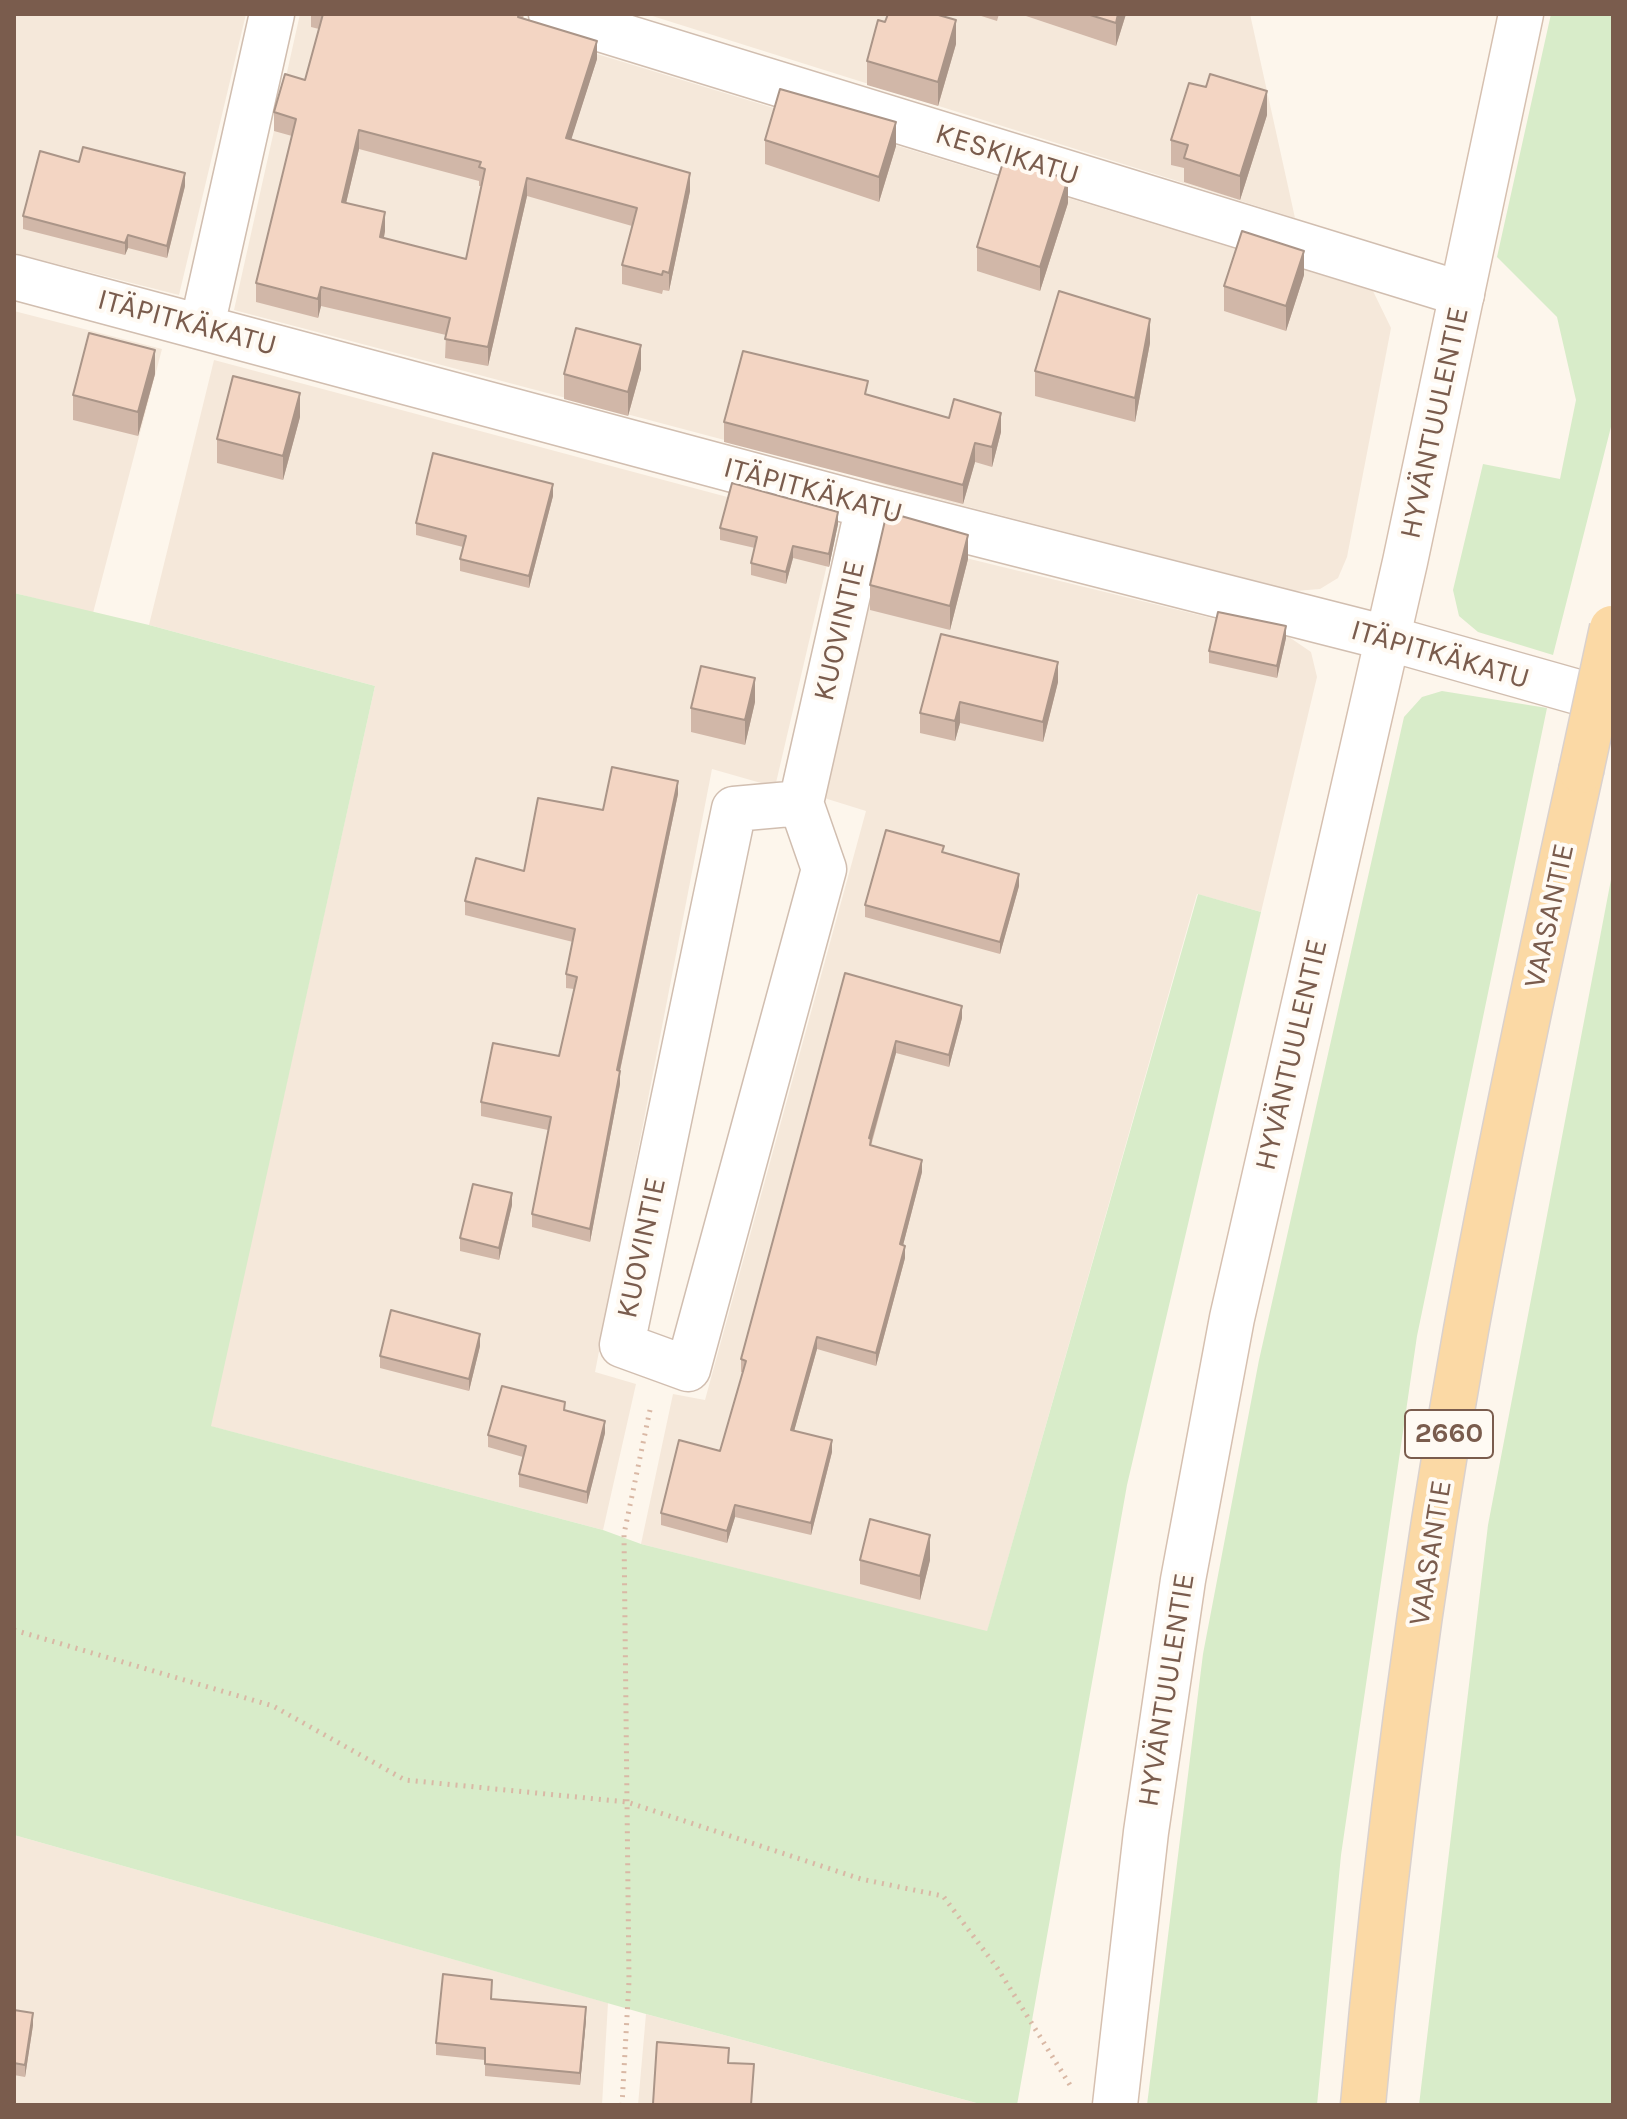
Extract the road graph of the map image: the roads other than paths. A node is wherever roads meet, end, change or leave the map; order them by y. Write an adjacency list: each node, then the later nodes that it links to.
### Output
1 (272, 14): 6 (street)
2 (551, 14): 5 (street, KESKIKATU)
3 (1521, 14): 5 (street, HYVÄNTUULENTIE)
4 (14, 277): 6 (street, ITÄPITKÄKATU)
5 (1462, 294): 9 (street, HYVÄNTUULENTIE)
6 (202, 326): 7 (street, ITÄPITKÄKATU)
7 (868, 506): 9 (street, ITÄPITKÄKATU); 11 (street, KUOVINTIE)
8 (1613, 627): 13 (main road, VAASANTIE / 2660, bridge)
9 (1387, 638): 10 (street, ITÄPITKÄKATU); 12 (street, HYVÄNTUULENTIE)
10 (1613, 702)
11 (801, 803): 11 (street, KUOVINTIE)
12 (1095, 2099)
13 (1363, 2105)

